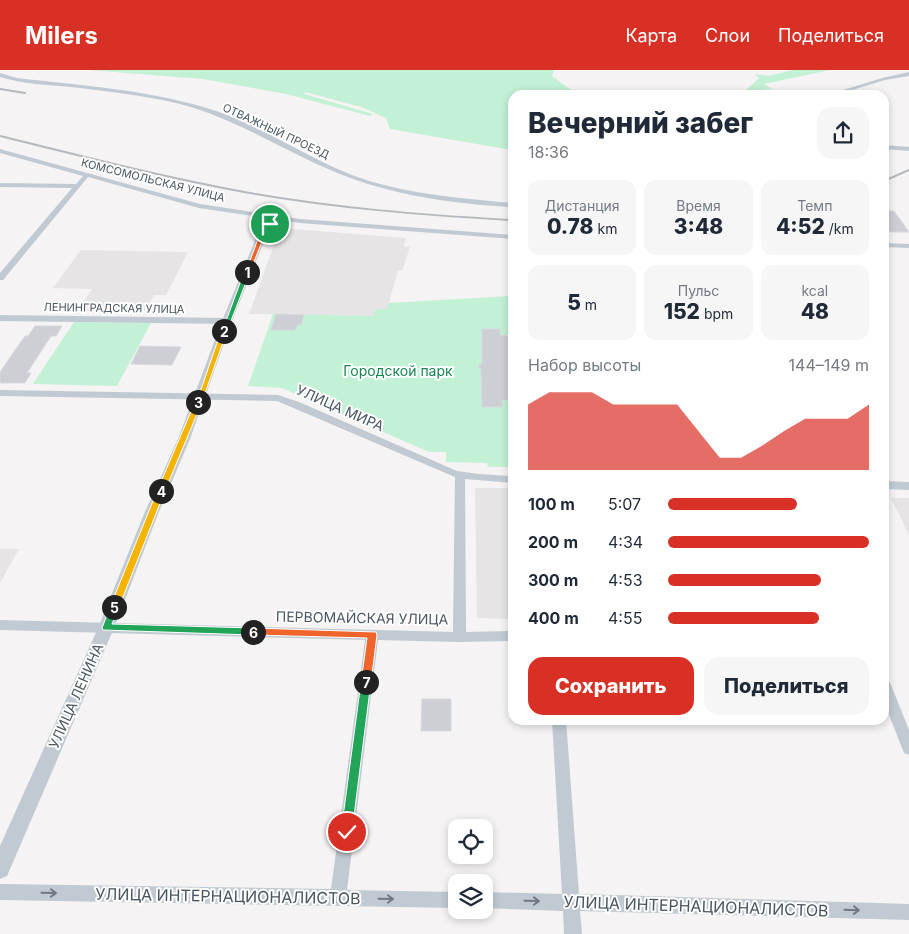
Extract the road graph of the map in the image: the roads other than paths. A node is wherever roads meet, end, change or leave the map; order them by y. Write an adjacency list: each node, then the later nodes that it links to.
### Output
1 (909, 74): 3 (street)
2 (0, 75): 10 (street, ОТВАЖНЫЙ ПРОЕЗД)
3 (847, 90)
4 (889, 147): 5 (street)
5 (909, 148)
6 (0, 151): 7 (street, КОМСОМОЛЬСКАЯ УЛИЦА)
7 (86, 176): 9 (street); 11 (street, КОМСОМОЛЬСКАЯ УЛИЦА)
8 (0, 185): 9 (street, КОМСОМОЛЬСКАЯ УЛИЦА)
9 (78, 186): 15 (street)
10 (508, 204)
11 (276, 218): 12 (street, КОМСОМОЛЬСКАЯ УЛИЦА); 17 (street, УЛИЦА ЛЕНИНА)
12 (508, 238)
13 (889, 246): 14 (street)
14 (909, 246)
15 (0, 278)
16 (0, 318): 17 (street, ЛЕНИНГРАДСКАЯ УЛИЦА)
17 (227, 322): 19 (street, УЛИЦА ЛЕНИНА)
18 (0, 393): 19 (street, УЛИЦА МИРА)
19 (200, 396): 20 (street, УЛИЦА МИРА); 25 (street, УЛИЦА ЛЕНИНА)
20 (460, 476): 21 (street, УЛИЦА МИРА); 28 (street)
21 (508, 479)
22 (889, 485): 23 (street)
23 (909, 486)
24 (0, 626): 25 (street, ПЕРВОМАЙСКАЯ УЛИЦА)
25 (106, 628): 26 (street, ПЕРВОМАЙСКАЯ УЛИЦА); 32 (street, УЛИЦА ЛЕНИНА)
26 (372, 635): 28 (street, ПЕРВОМАЙСКАЯ УЛИЦА); 34 (street)
27 (508, 636): 28 (street, ПЕРВОМАЙСКАЯ УЛИЦА)
28 (459, 637)
29 (889, 698): 31 (street)
30 (559, 725): 37 (street)
31 (909, 748)
32 (0, 869)
33 (0, 892): 34 (street, УЛИЦА ИНТЕРНАЦИОНАЛИСТОВ, one-way to 34)
34 (338, 898): 35 (street, УЛИЦА ИНТЕРНАЦИОНАЛИСТОВ, one-way to 35)
35 (448, 900)
36 (493, 900): 37 (street, УЛИЦА ИНТЕРНАЦИОНАЛИСТОВ, one-way to 37)
37 (572, 902): 38 (street, УЛИЦА ИНТЕРНАЦИОНАЛИСТОВ, one-way to 38); 39 (street)
38 (909, 912)
39 (573, 934)

